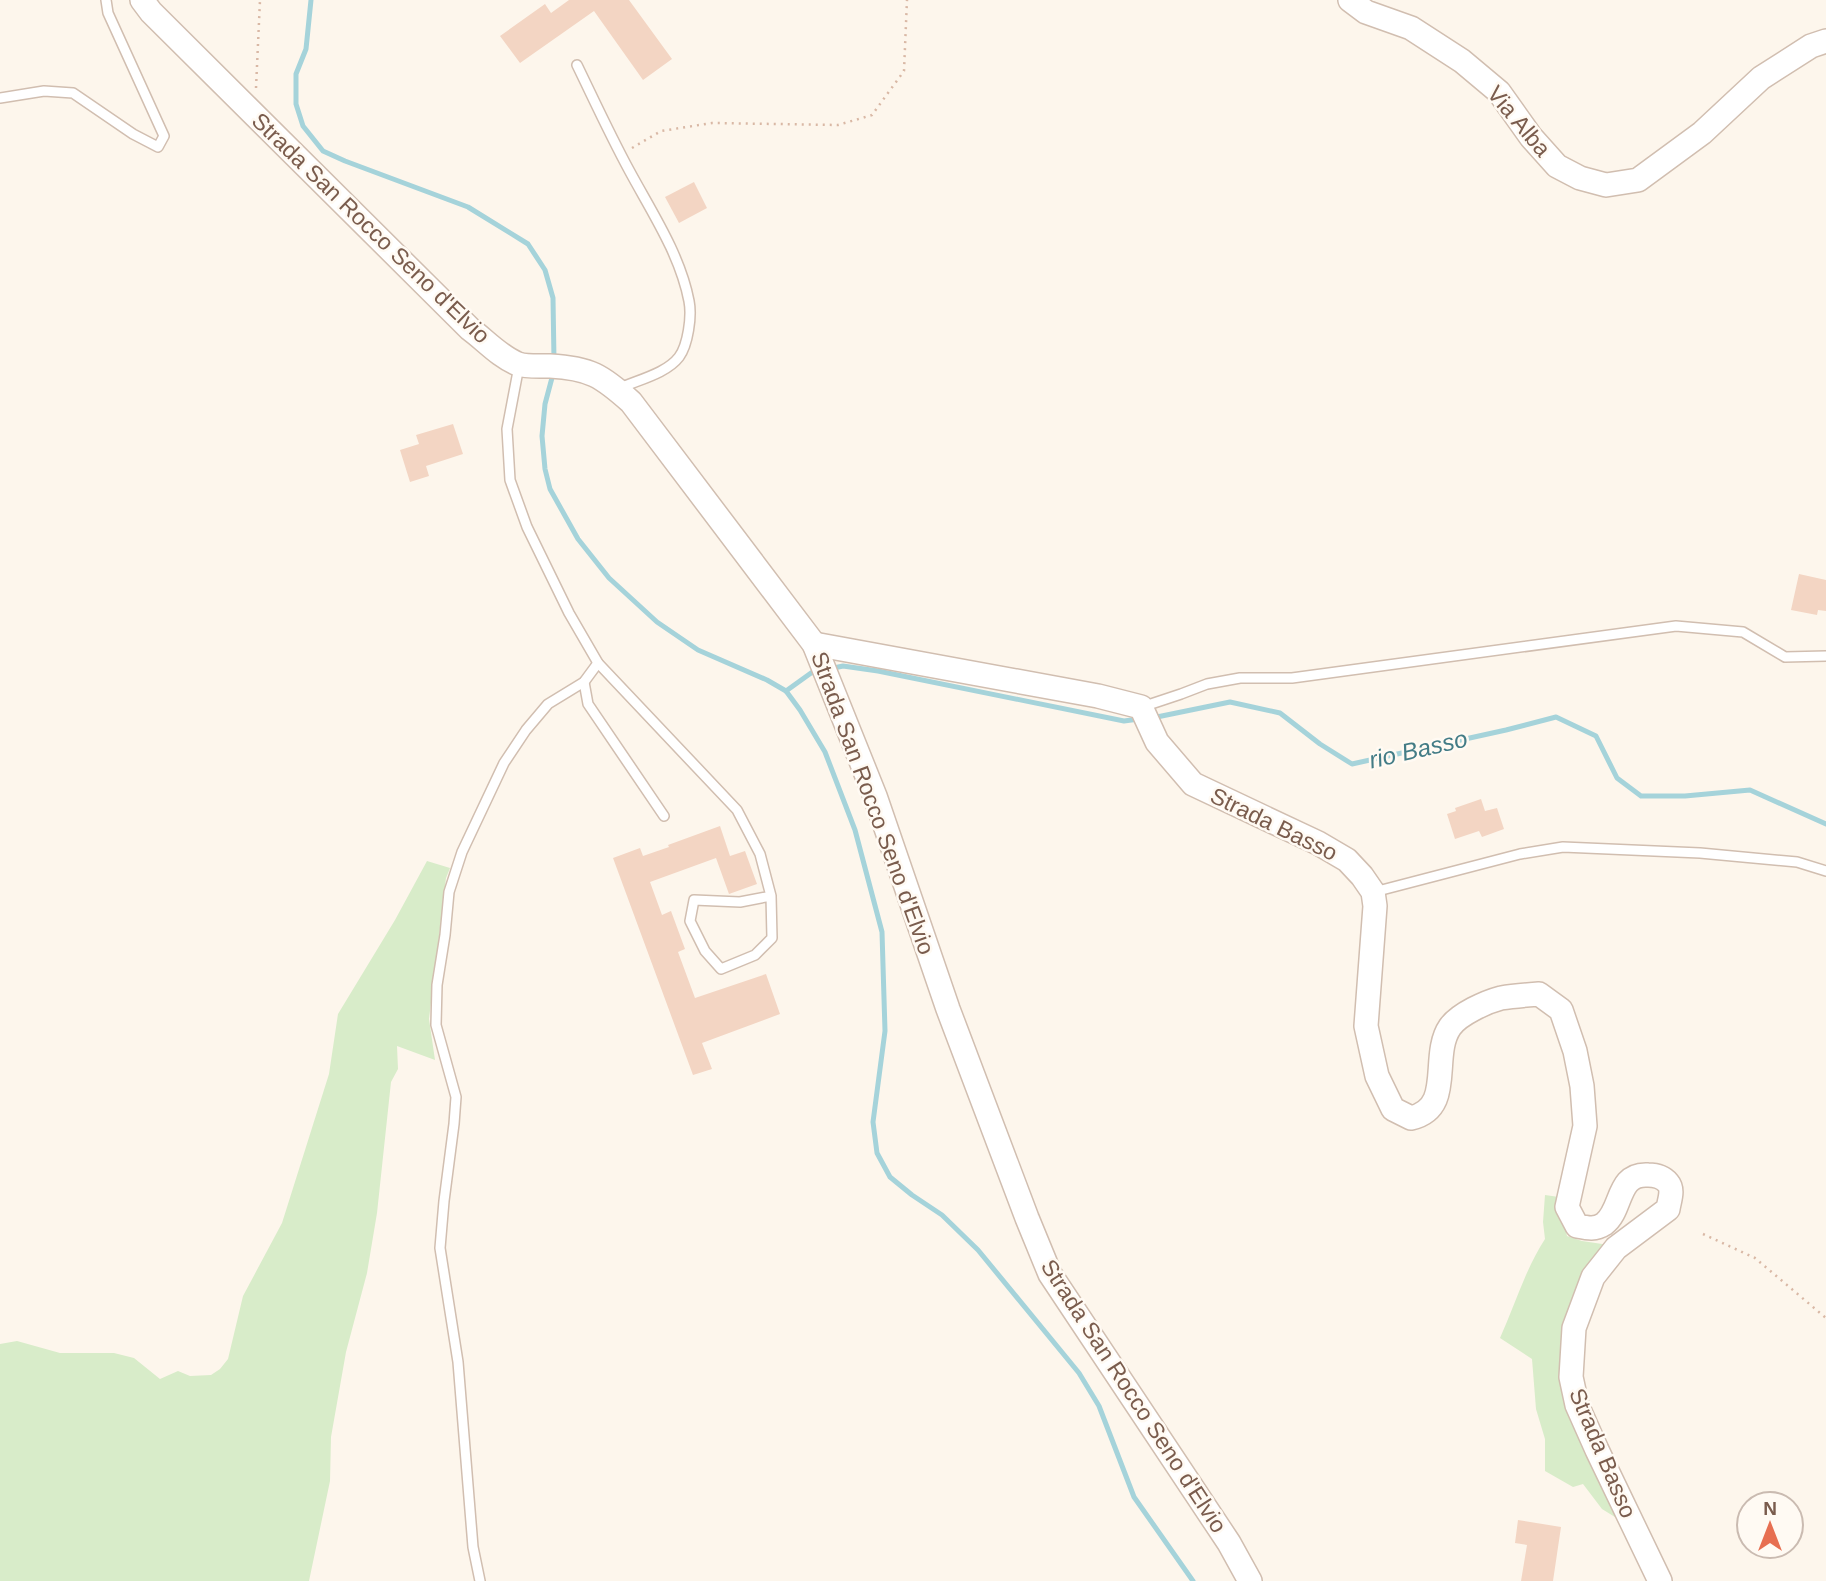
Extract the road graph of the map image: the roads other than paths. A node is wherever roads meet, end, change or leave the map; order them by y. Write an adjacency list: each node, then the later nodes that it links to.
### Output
1 (106, 0): 6 (lane)
2 (142, 0): 7 (street, Strada San Rocco Seno d'Elvio)
3 (1350, 0): 4 (street, Via Alba)
4 (1826, 41)
5 (577, 65): 8 (lane)
6 (0, 99)
7 (526, 365): 8 (street, Strada San Rocco Seno d'Elvio); 11 (lane)
8 (612, 385): 10 (street, Strada San Rocco Seno d'Elvio)
9 (1826, 656): 13 (lane)
10 (821, 661): 13 (street); 19 (street, Strada San Rocco Seno d'Elvio)
11 (598, 663): 12 (lane); 17 (lane)
12 (584, 682): 14 (lane); 18 (lane)
13 (1144, 716): 16 (street, Strada Basso)
14 (664, 816)
15 (1826, 871): 16 (lane)
16 (1373, 892): 20 (street, Strada Basso)
17 (771, 896): 17 (lane)
18 (480, 1581)
19 (1250, 1581)
20 (1660, 1581)

